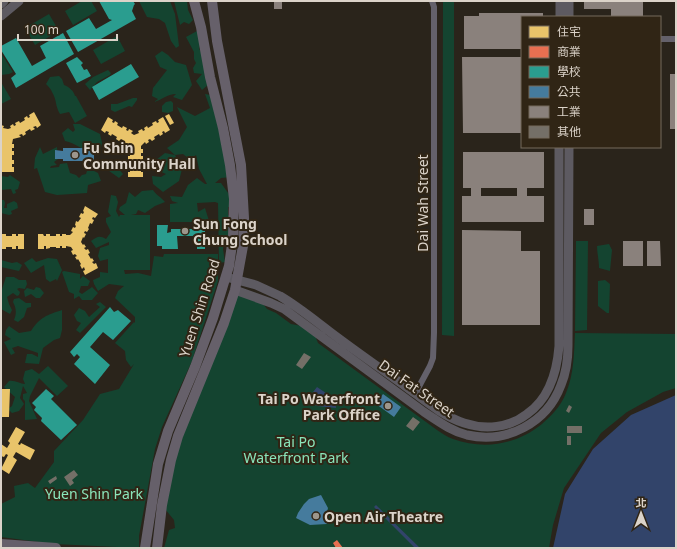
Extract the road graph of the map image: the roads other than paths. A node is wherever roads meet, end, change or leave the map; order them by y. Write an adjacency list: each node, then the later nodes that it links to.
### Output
1 (4, 1): 8 (street)
2 (19, 1): 9 (street)
3 (194, 1): 16 (main road, Yuen Shin Road)
4 (212, 1): 17 (main road, Yuen Shin Road)
5 (560, 1): 10 (street)
6 (569, 1): 11 (street)
7 (434, 3): 19 (street, Dai Wah Street)
8 (1, 4)
9 (1, 16)
10 (560, 16)
11 (569, 16)
12 (661, 39): 13 (street)
13 (676, 39)
14 (560, 148): 19 (street, Dai Fat Street)
15 (569, 148): 18 (street, Dai Fat Street)
16 (226, 277): 17 (street, Dai Fat Street); 22 (main road, Yuen Shin Road)
17 (237, 279): 18 (main road, Yuen Shin Road); 19 (street, Dai Fat Street)
18 (235, 290): 23 (main road, Yuen Shin Road)
19 (415, 394)
20 (1, 544): 21 (main road)
21 (56, 548)
22 (145, 548)
23 (157, 548)

